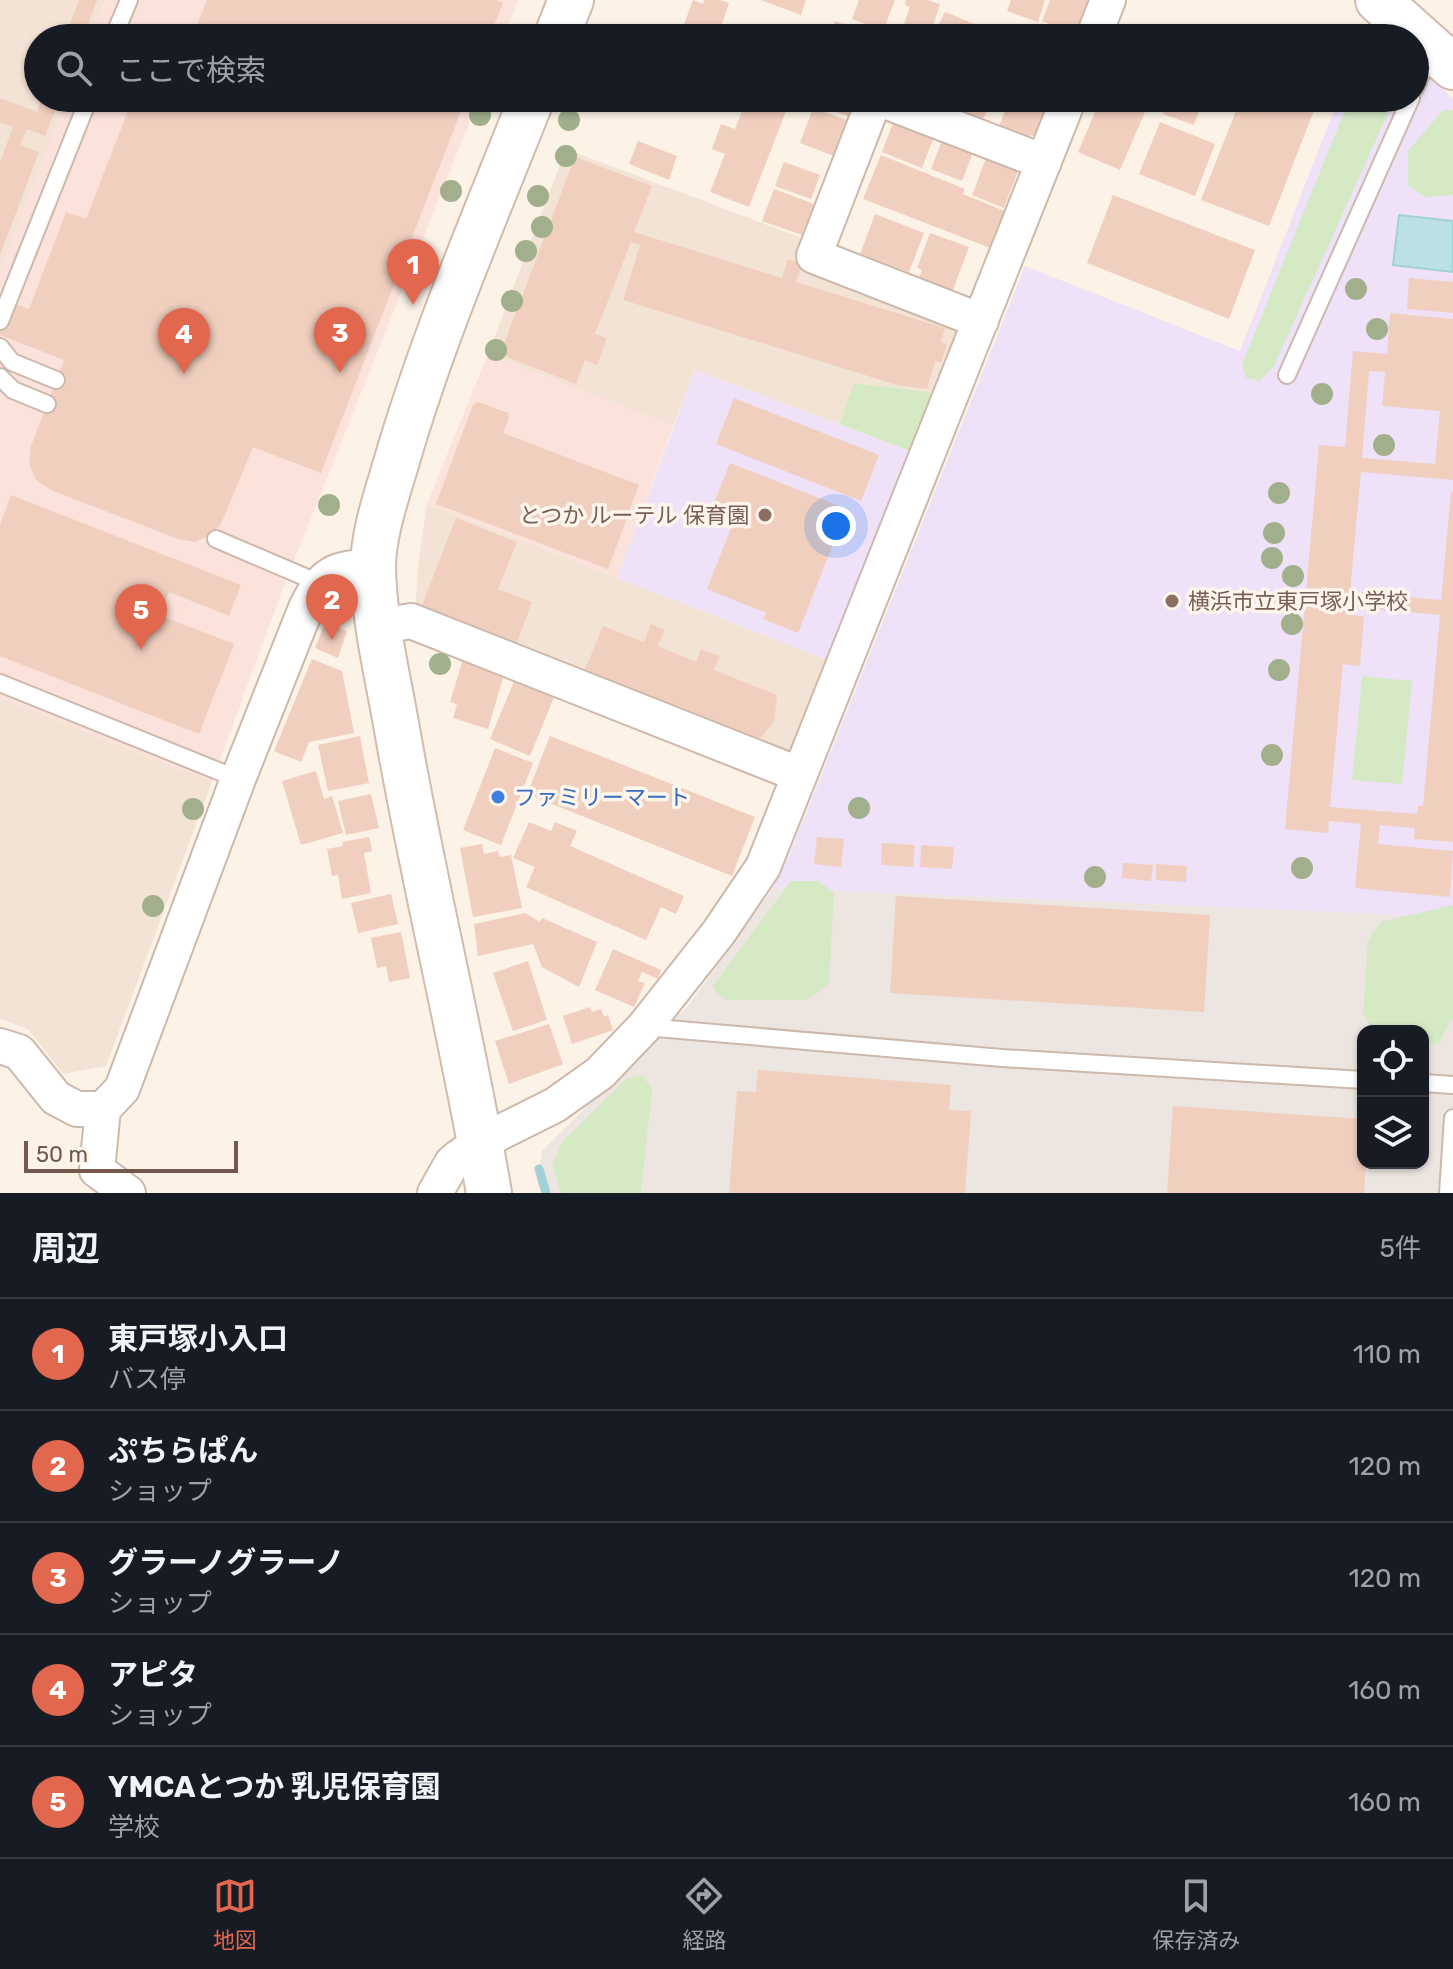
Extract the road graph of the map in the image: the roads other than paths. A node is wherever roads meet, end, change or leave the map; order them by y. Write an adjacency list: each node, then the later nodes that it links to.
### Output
1 (129, 0): 5 (lane)
2 (571, 0): 6 (street)
3 (1108, 0): 7 (street)
4 (1378, 0): 8 (street)
5 (119, 24)
6 (562, 24)
7 (1099, 24)
8 (1405, 24)
9 (1443, 58): 10 (lane)
10 (1429, 73)
11 (83, 112): 18 (lane)
12 (527, 112): 27 (street)
13 (871, 112): 19 (street)
14 (913, 112): 17 (street)
15 (1064, 112): 17 (street)
16 (1405, 112): 21 (lane)
17 (1044, 162): 19 (street)
18 (0, 321)
19 (981, 321): 31 (street)
20 (0, 347): 23 (lane)
21 (1287, 375)
22 (0, 377): 24 (lane)
23 (56, 380)
24 (6, 393): 25 (lane)
25 (47, 404)
26 (216, 539): 28 (lane)
27 (373, 566): 28 (street); 29 (street)
28 (319, 583): 32 (street)
29 (380, 626): 31 (street); 40 (street)
30 (0, 683): 32 (lane)
31 (798, 774): 33 (street)
32 (238, 779): 38 (street)
33 (644, 1027): 35 (lane); 40 (street)
34 (0, 1046): 38 (street)
35 (1357, 1080)
36 (1429, 1083): 37 (lane)
37 (1453, 1085)
38 (103, 1109): 41 (street)
39 (1453, 1118): 44 (lane)
40 (481, 1142): 42 (street); 43 (street)
41 (128, 1193)
42 (435, 1193)
43 (489, 1193)
44 (1448, 1193)

